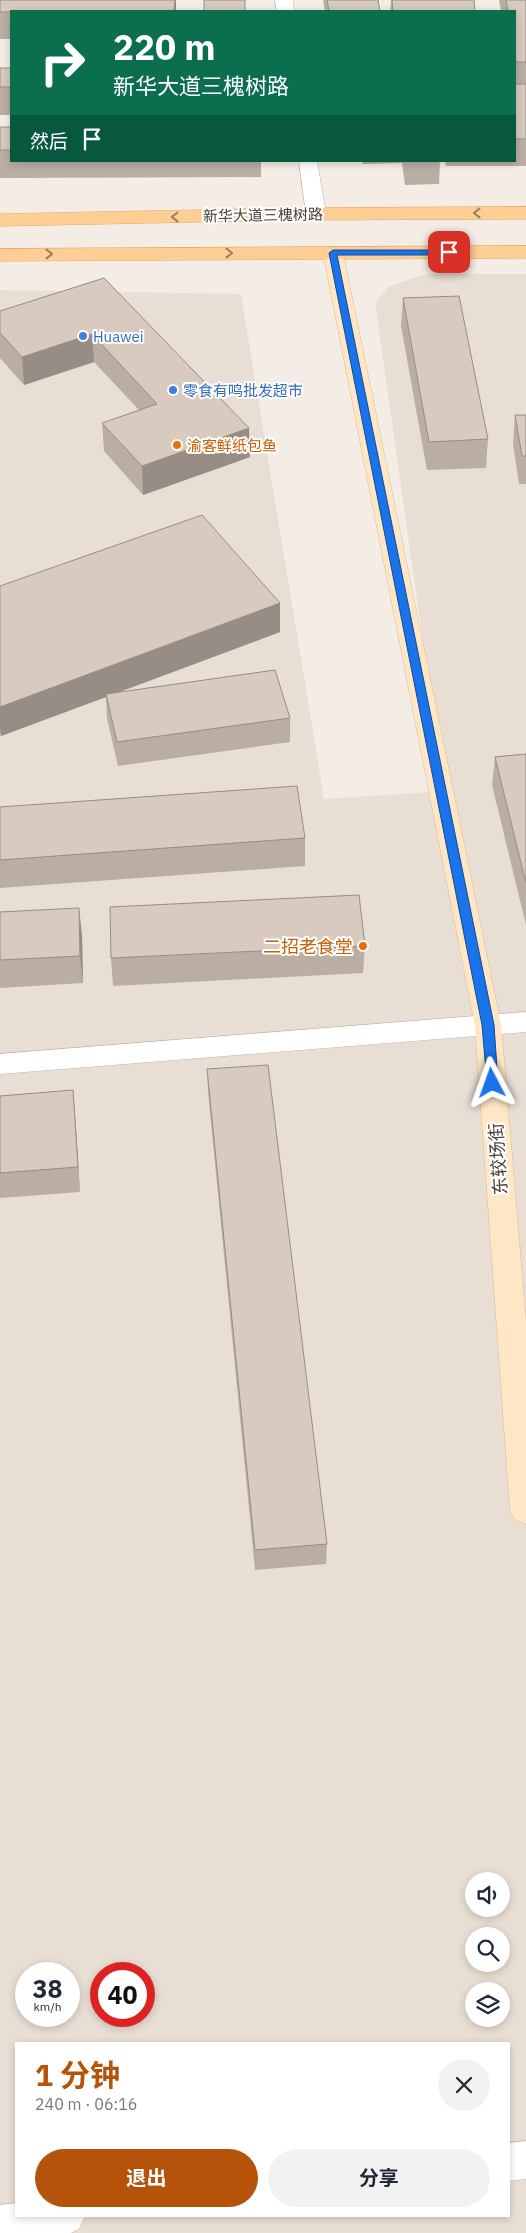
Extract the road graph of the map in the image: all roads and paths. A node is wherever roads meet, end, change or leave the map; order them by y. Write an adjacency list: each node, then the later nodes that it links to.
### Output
1 (308, 162): 3 (street)
2 (526, 213): 3 (main road, 新华大道三槐树路, one-way to 3)
3 (316, 214): 4 (main road, 新华大道三槐树路, one-way to 4)
4 (0, 220)
5 (526, 252): 6 (main road)
6 (333, 253): 7 (main road, one-way to 6); 9 (street, 东较场街)
7 (0, 254)
8 (526, 1022): 9 (street)
9 (488, 1025): 10 (street); 11 (street, 东较场街)
10 (0, 1064)
11 (526, 1510)
12 (526, 2160): 13 (street)
13 (510, 2162)
14 (58, 2217): 15 (street)
15 (0, 2224)

